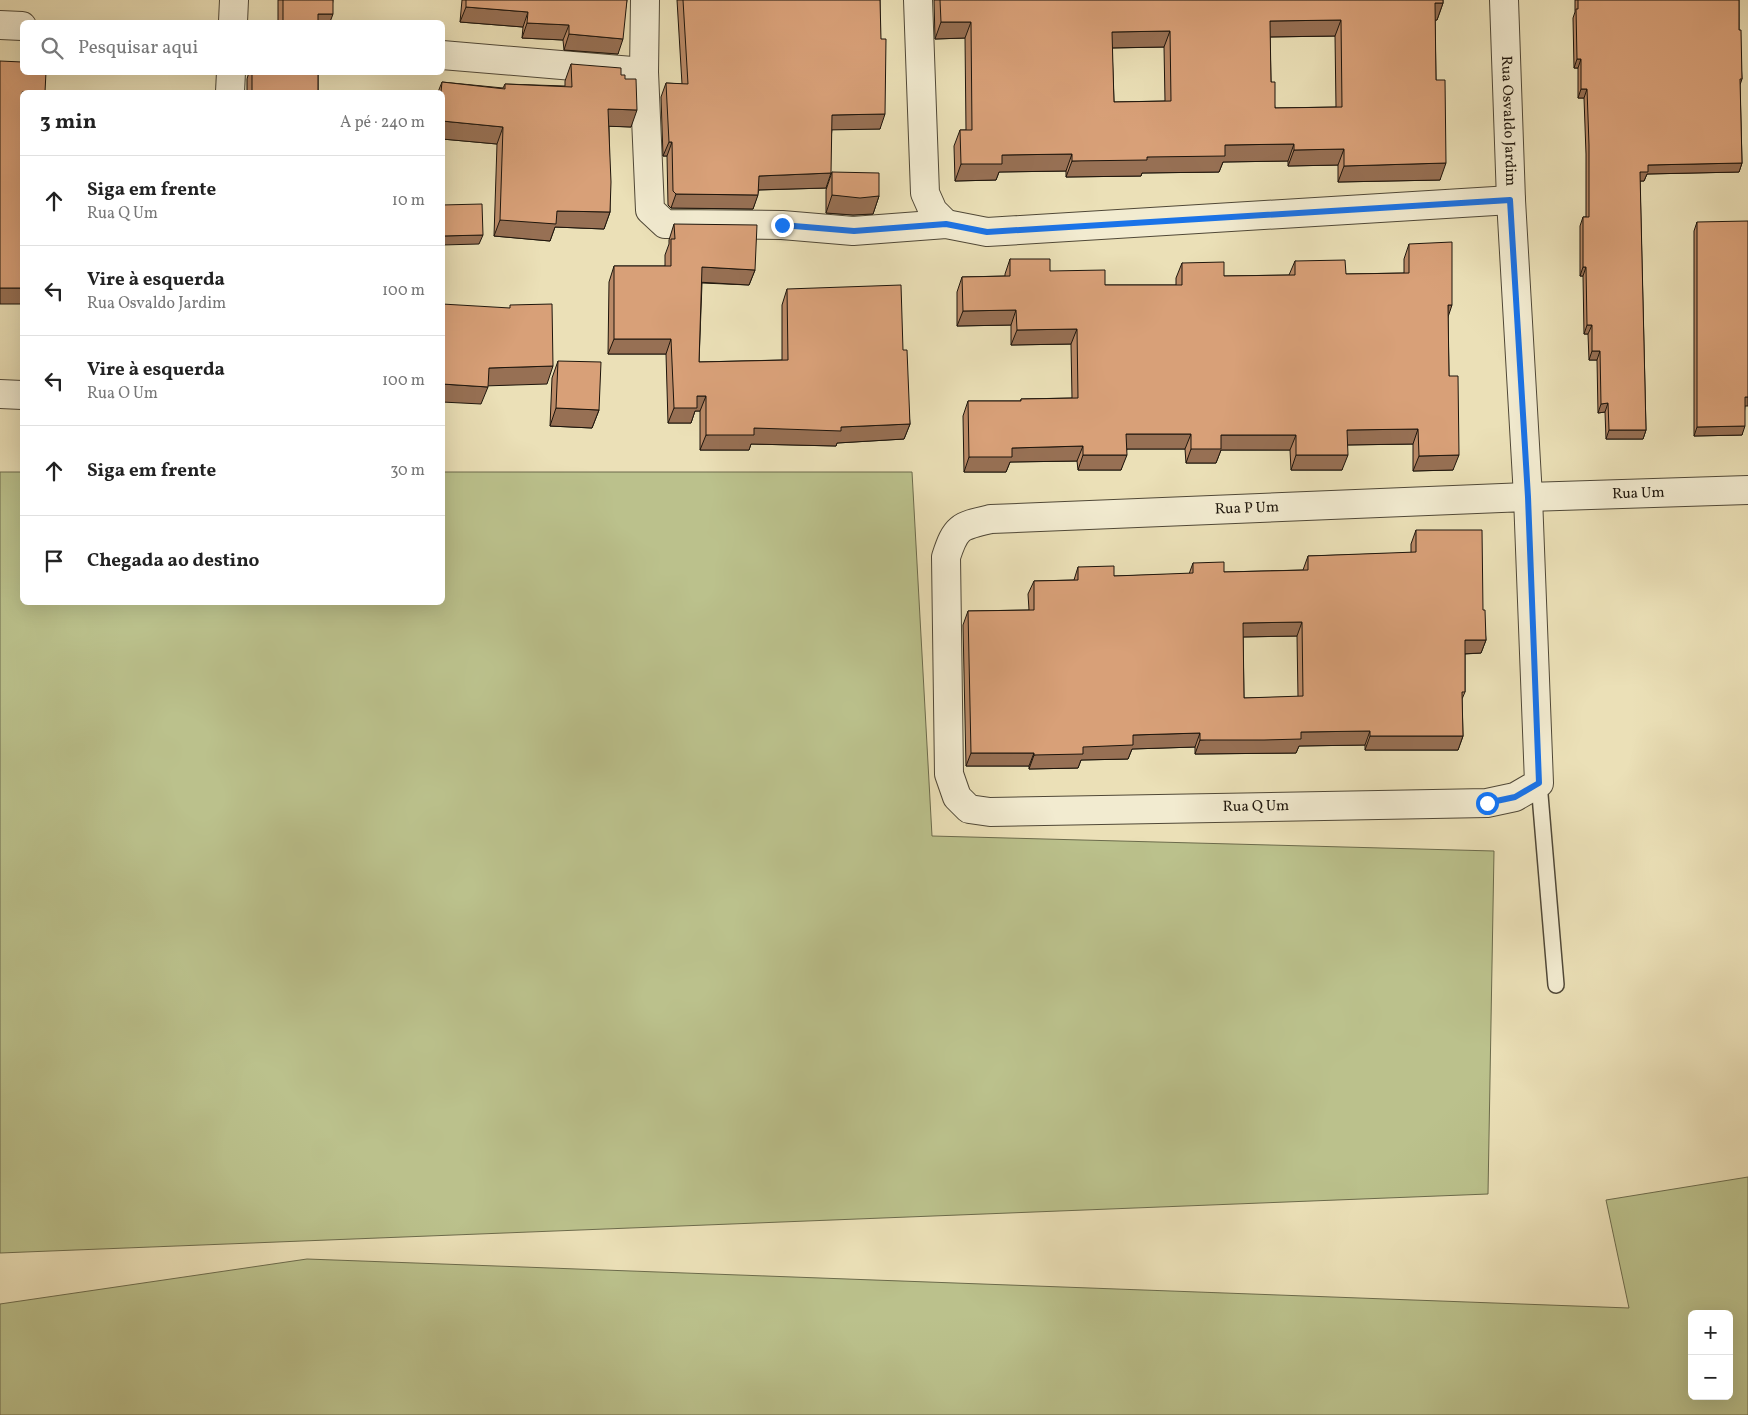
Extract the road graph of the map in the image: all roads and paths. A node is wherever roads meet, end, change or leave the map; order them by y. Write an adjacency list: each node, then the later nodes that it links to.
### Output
1 (234, 0): 5 (street)
2 (645, 0): 9 (street)
3 (918, 0): 13 (street)
4 (1504, 0): 12 (street, Rua Osvaldo Jardim)
5 (233, 20)
6 (0, 25): 7 (street)
7 (20, 26)
8 (445, 55): 9 (street)
9 (644, 72): 13 (street)
10 (231, 75): 11 (street)
11 (230, 90)
12 (1510, 200): 13 (street); 17 (street, Rua Osvaldo Jardim)
13 (946, 224)
14 (0, 394): 15 (street)
15 (20, 394)
16 (1748, 490): 17 (street, Rua Um)
17 (1528, 497): 18 (street, Rua Osvaldo Jardim); 19 (street, Rua P Um)
18 (1539, 783): 19 (street, Rua Q Um); 20 (lane)
19 (969, 809)
20 (1556, 985)

